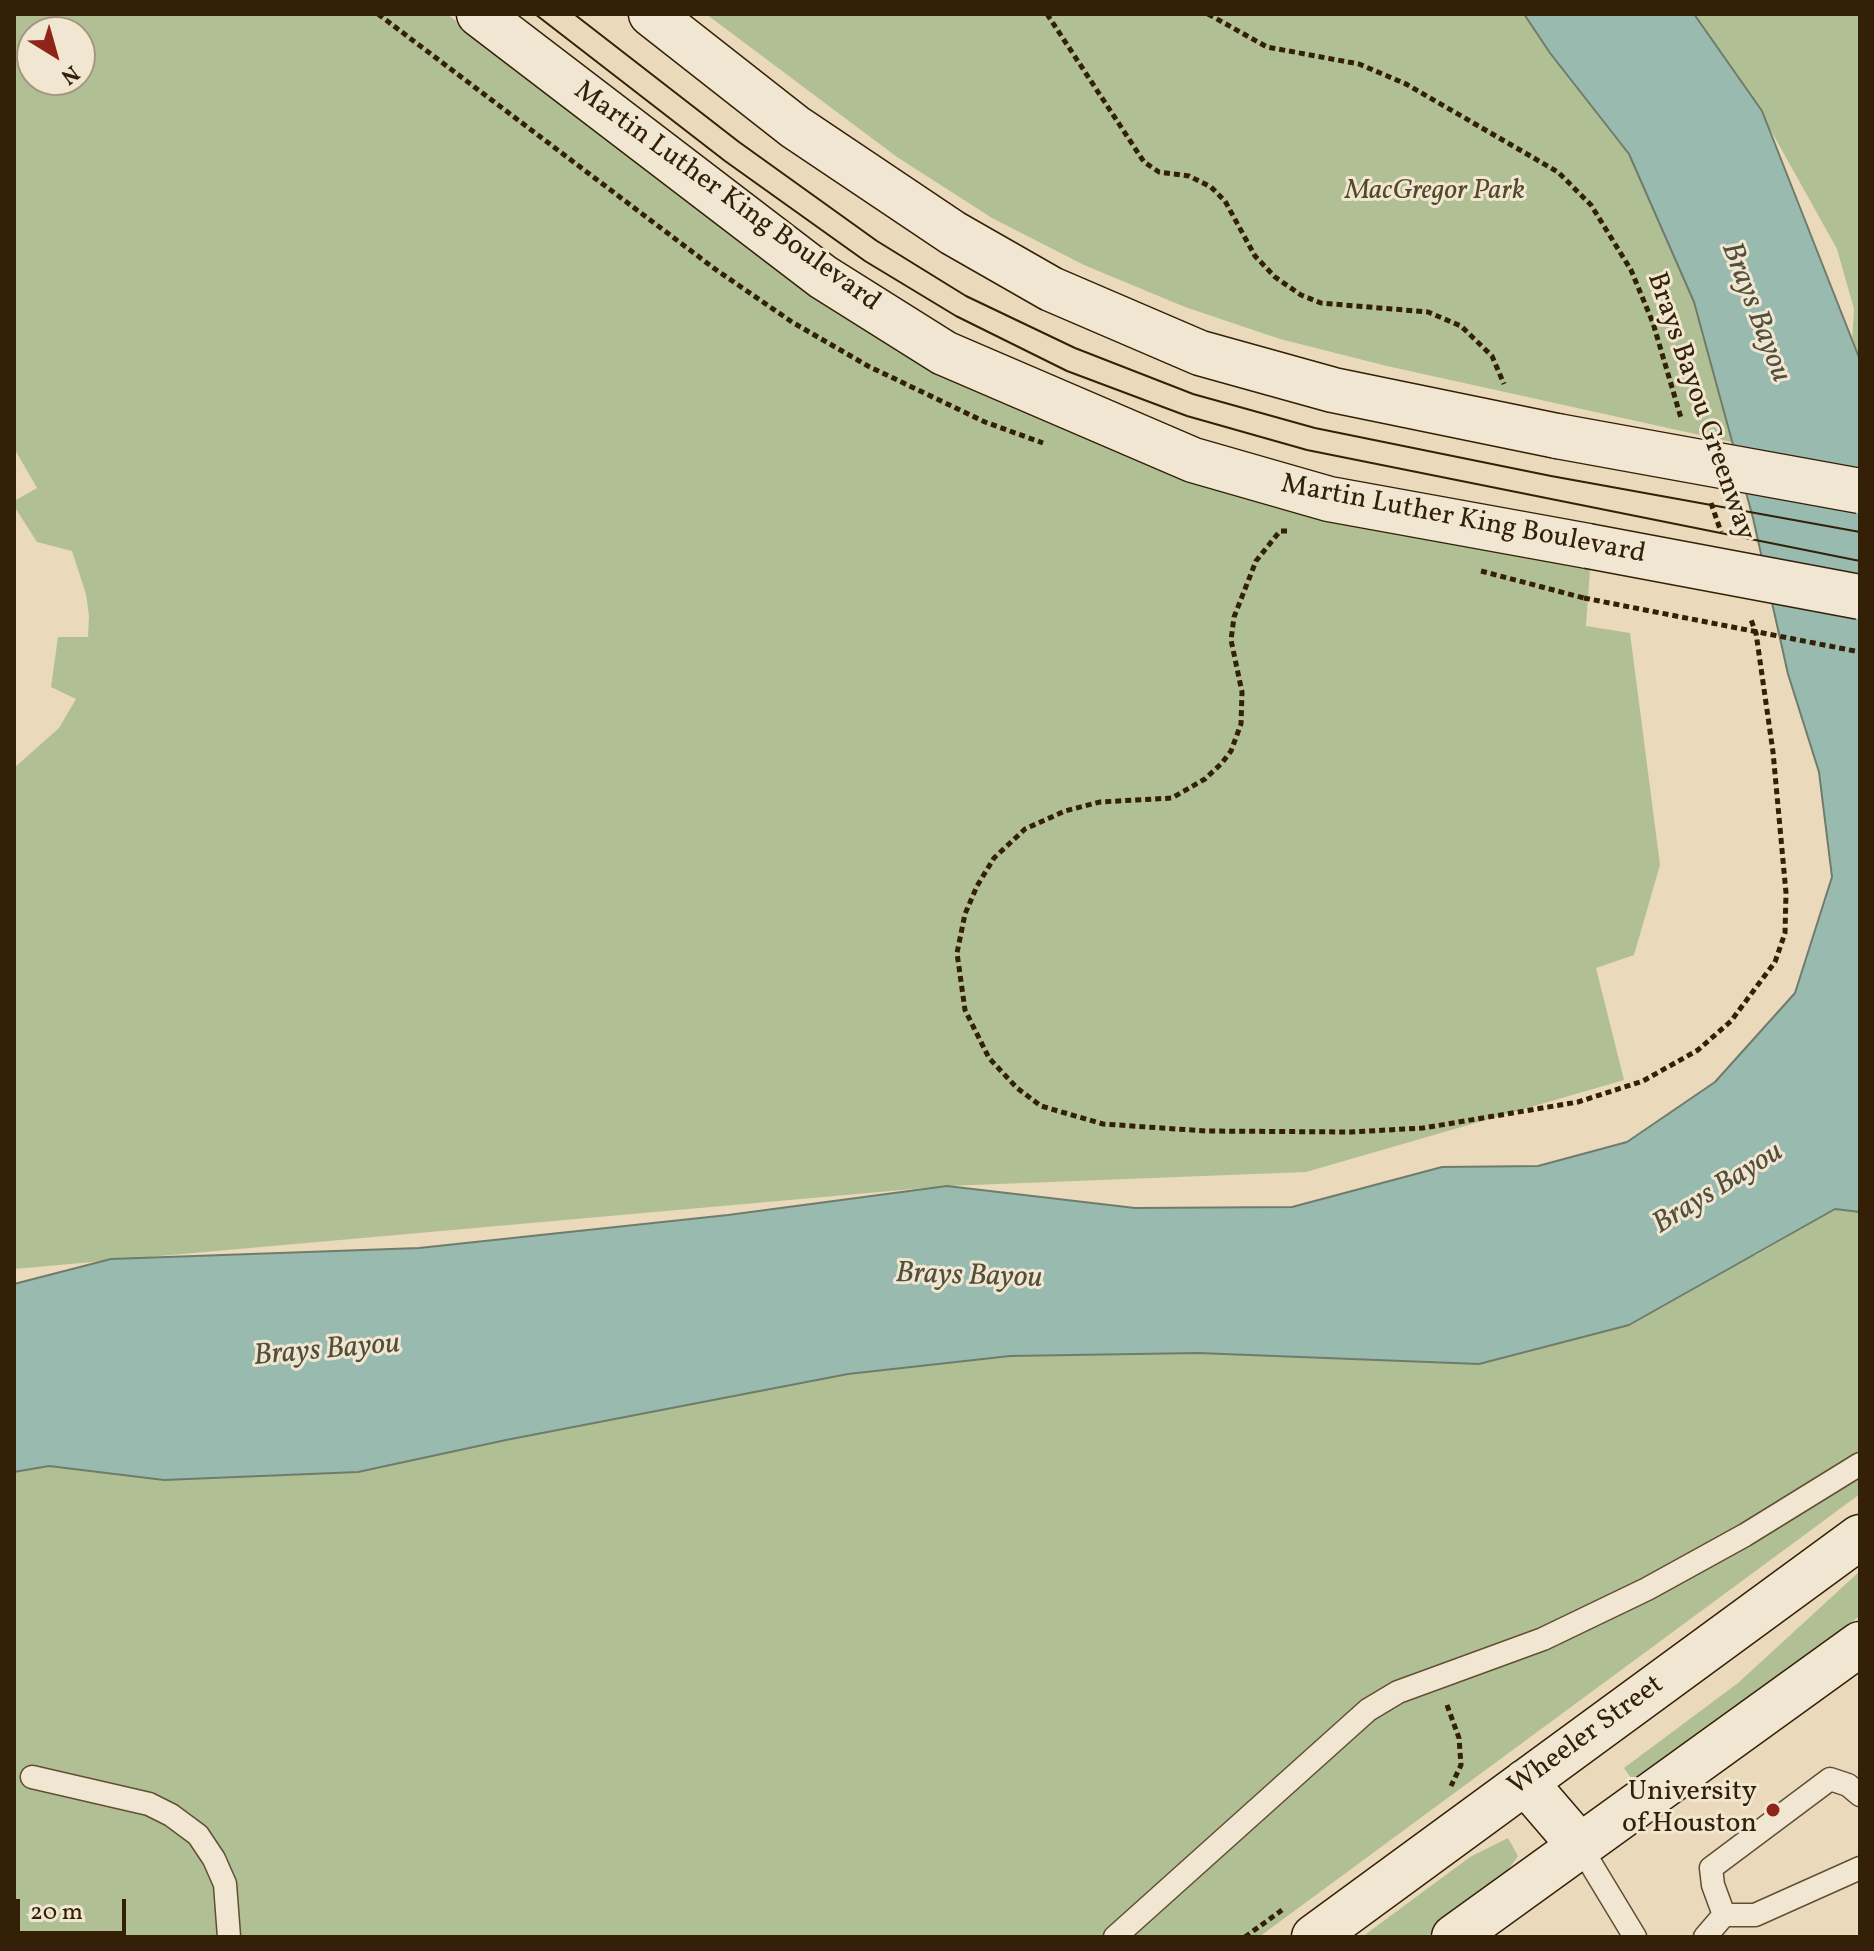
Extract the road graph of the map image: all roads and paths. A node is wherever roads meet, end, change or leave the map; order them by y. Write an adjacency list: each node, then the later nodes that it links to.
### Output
1 (479, 14): 12 (main road, Martin Luther King Boulevard, bridge)
2 (651, 14): 6 (main road)
3 (1047, 14): 6 (path)
4 (1208, 14): 5 (path, Brays Bayou Greenway)
5 (1684, 424)
6 (1540, 433): 7 (main road, bridge)
7 (1860, 491)
8 (1709, 499): 10 (path, Brays Bayou Greenway)
9 (1293, 531): 13 (path)
10 (1725, 543)
11 (1468, 568): 14 (path, bridge)
12 (1860, 597)
13 (1746, 603)
14 (1860, 652)
15 (1860, 1464): 18 (lane)
16 (1860, 1537): 20 (main road, Wheeler Street)
17 (1860, 1644): 23 (main road)
18 (1437, 1680): 21 (path); 28 (lane)
19 (32, 1777): 27 (lane)
20 (1525, 1782): 23 (main road); 26 (main road, Wheeler Street)
21 (1450, 1787)
22 (1860, 1795): 25 (lane)
23 (1580, 1846): 30 (main road); 31 (lane)
24 (1860, 1868): 25 (lane)
25 (1724, 1915): 32 (lane)
26 (1304, 1919): 29 (path)
27 (229, 1937)
28 (1115, 1937)
29 (1245, 1937)
30 (1454, 1937)
31 (1635, 1937)
32 (1705, 1937)

